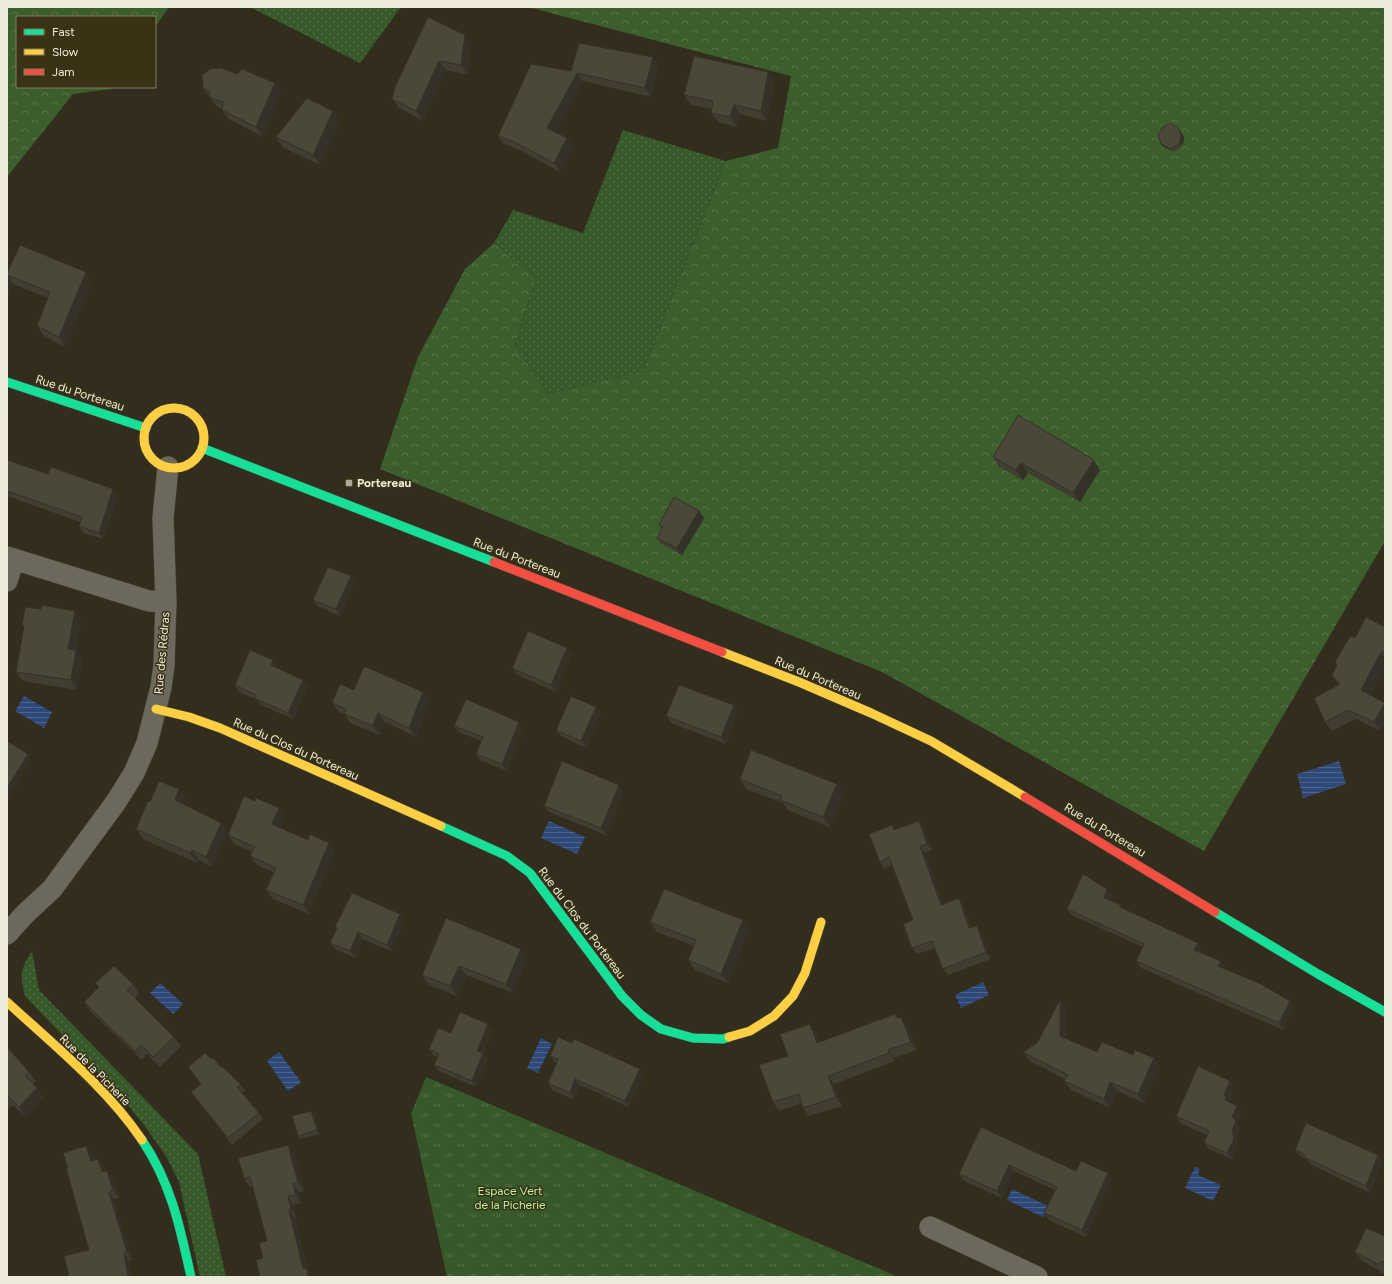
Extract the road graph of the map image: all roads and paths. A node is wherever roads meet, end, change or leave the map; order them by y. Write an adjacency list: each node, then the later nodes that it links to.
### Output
1 (7, 382): 2 (street, Rue du Portereau)
2 (146, 428): 3 (street); 4 (street)
3 (202, 448): 4 (street); 12 (street, Rue du Portereau)
4 (168, 467): 7 (street, Rue des Rédras)
5 (10, 558): 6 (street); 7 (street)
6 (7, 581)
7 (166, 602): 8 (street, Rue des Rédras)
8 (156, 708): 9 (street, Rue du Clos du Portereau); 10 (street, Rue des Rédras)
9 (821, 922)
10 (7, 934)
11 (7, 1002): 14 (street, Rue de la Picherie)
12 (1385, 1012)
13 (930, 1227): 15 (street)
14 (191, 1277)
15 (1037, 1277)

